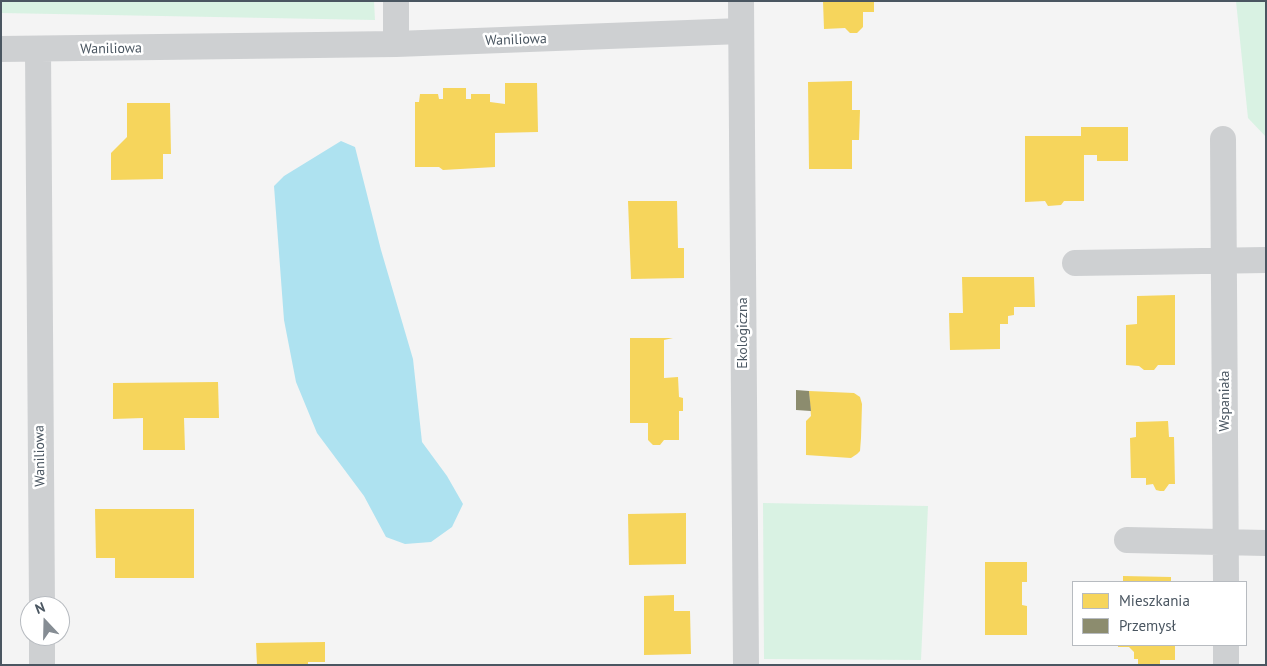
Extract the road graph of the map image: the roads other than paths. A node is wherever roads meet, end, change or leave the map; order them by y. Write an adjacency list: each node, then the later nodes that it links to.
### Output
1 (396, 1): 4 (street)
2 (741, 1): 3 (street, Ekologiczna)
3 (741, 31): 4 (street, Waniliowa); 19 (street, Ekologiczna)
4 (396, 44): 6 (street, Waniliowa)
5 (1, 49): 6 (street)
6 (38, 50): 15 (street, Waniliowa)
7 (1223, 139): 9 (street, Wspaniała)
8 (1266, 260): 9 (street)
9 (1224, 261): 10 (street); 12 (street, Wspaniała)
10 (1075, 263)
11 (1127, 540): 12 (street)
12 (1225, 542): 13 (street); 14 (street, Wspaniała)
13 (1266, 543)
14 (1226, 581)
15 (42, 596)
16 (42, 646): 18 (street)
17 (1226, 646): 20 (street)
18 (42, 665)
19 (746, 665)
20 (1226, 665)

